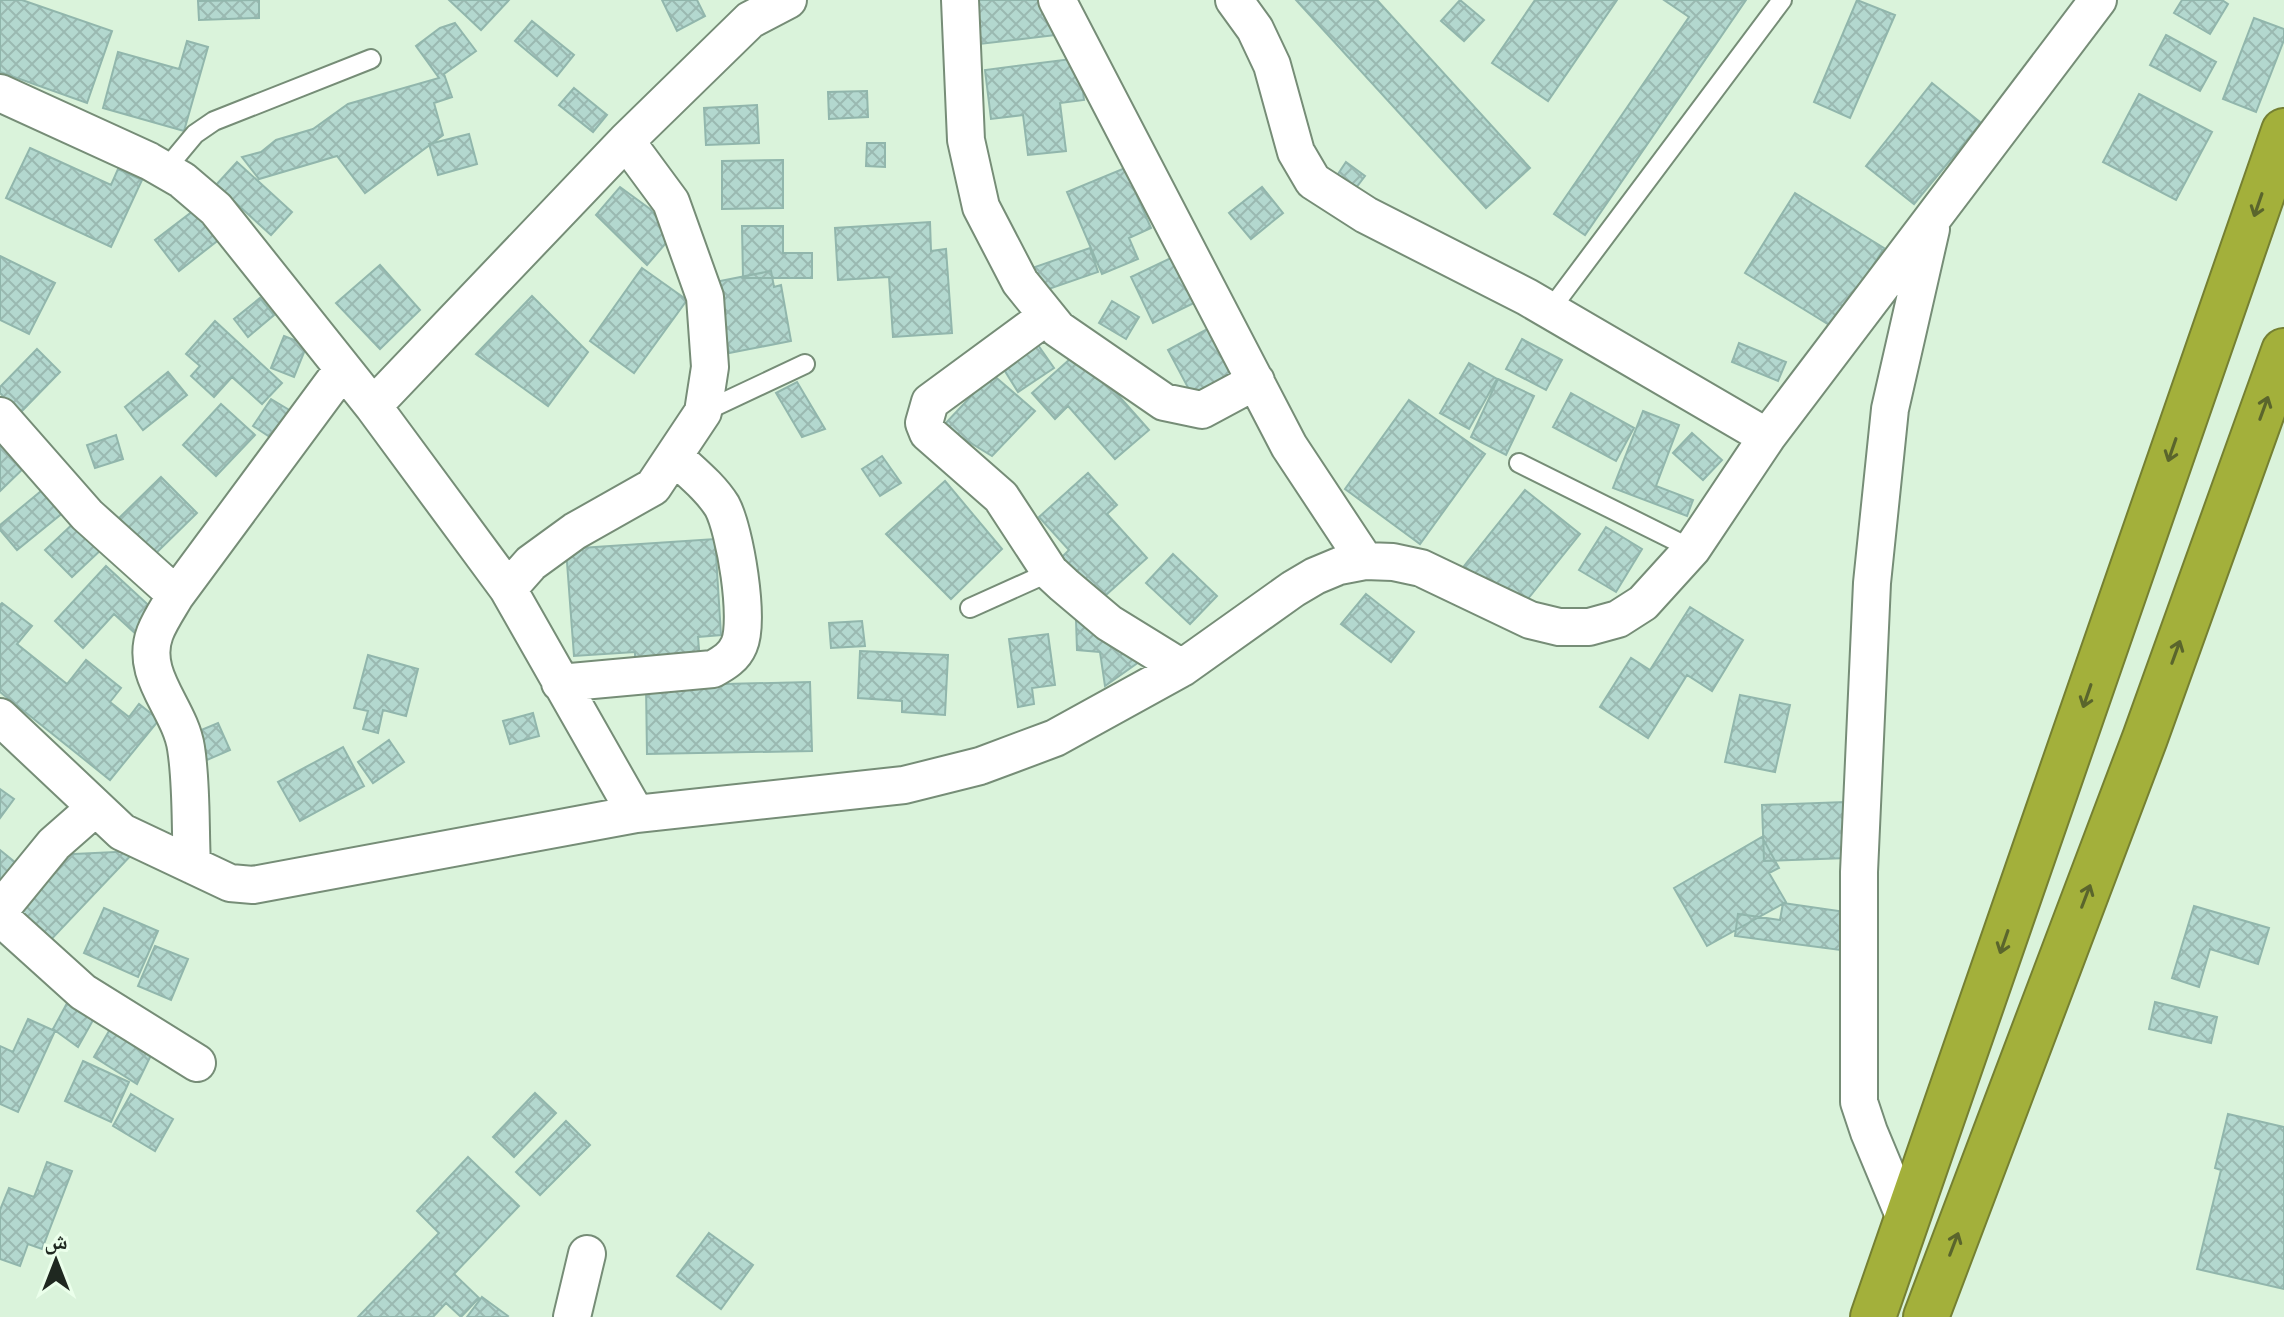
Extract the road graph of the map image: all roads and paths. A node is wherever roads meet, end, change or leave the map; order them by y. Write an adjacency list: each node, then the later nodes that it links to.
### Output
1 (788, 0): 10 (street)
2 (960, 0): 14 (street)
3 (1057, 0): 18 (street)
4 (1234, 0): 13 (street)
5 (1782, 0): 13 (lane)
6 (2098, 0): 12 (street)
7 (371, 59): 11 (lane)
8 (0, 93): 11 (street)
9 (2284, 131): 40 (highway, one-way to 40)
10 (626, 141): 19 (street); 20 (street)
11 (165, 170): 17 (street)
12 (1934, 216): 22 (street); 40 (street)
13 (1550, 310): 22 (street)
14 (1047, 316): 18 (street); 27 (street)
15 (2284, 351): 44 (highway, one-way to 15)
16 (805, 364): 20 (lane)
17 (343, 369): 19 (street); 29 (street)
18 (1256, 381): 26 (street)
19 (373, 406): 28 (street)
20 (703, 412): 23 (street)
21 (0, 416): 29 (street)
22 (1767, 437): 25 (street)
23 (675, 457): 28 (street); 32 (street)
24 (1519, 463): 25 (lane)
25 (1692, 549): 26 (street)
26 (1365, 561): 31 (street)
27 (1050, 572): 30 (lane); 31 (street)
28 (508, 589): 32 (street)
29 (176, 595): 36 (street)
30 (970, 608)
31 (1182, 668): 35 (street)
32 (560, 683): 35 (street)
33 (0, 717): 34 (street)
34 (95, 808): 36 (street); 37 (street)
35 (636, 814): 36 (street)
36 (192, 865)
37 (0, 910)
38 (0, 917): 39 (street)
39 (197, 1063)
40 (1907, 1223): 43 (highway)
41 (587, 1254): 42 (street)
42 (572, 1317)
43 (1873, 1317)
44 (1926, 1317)

